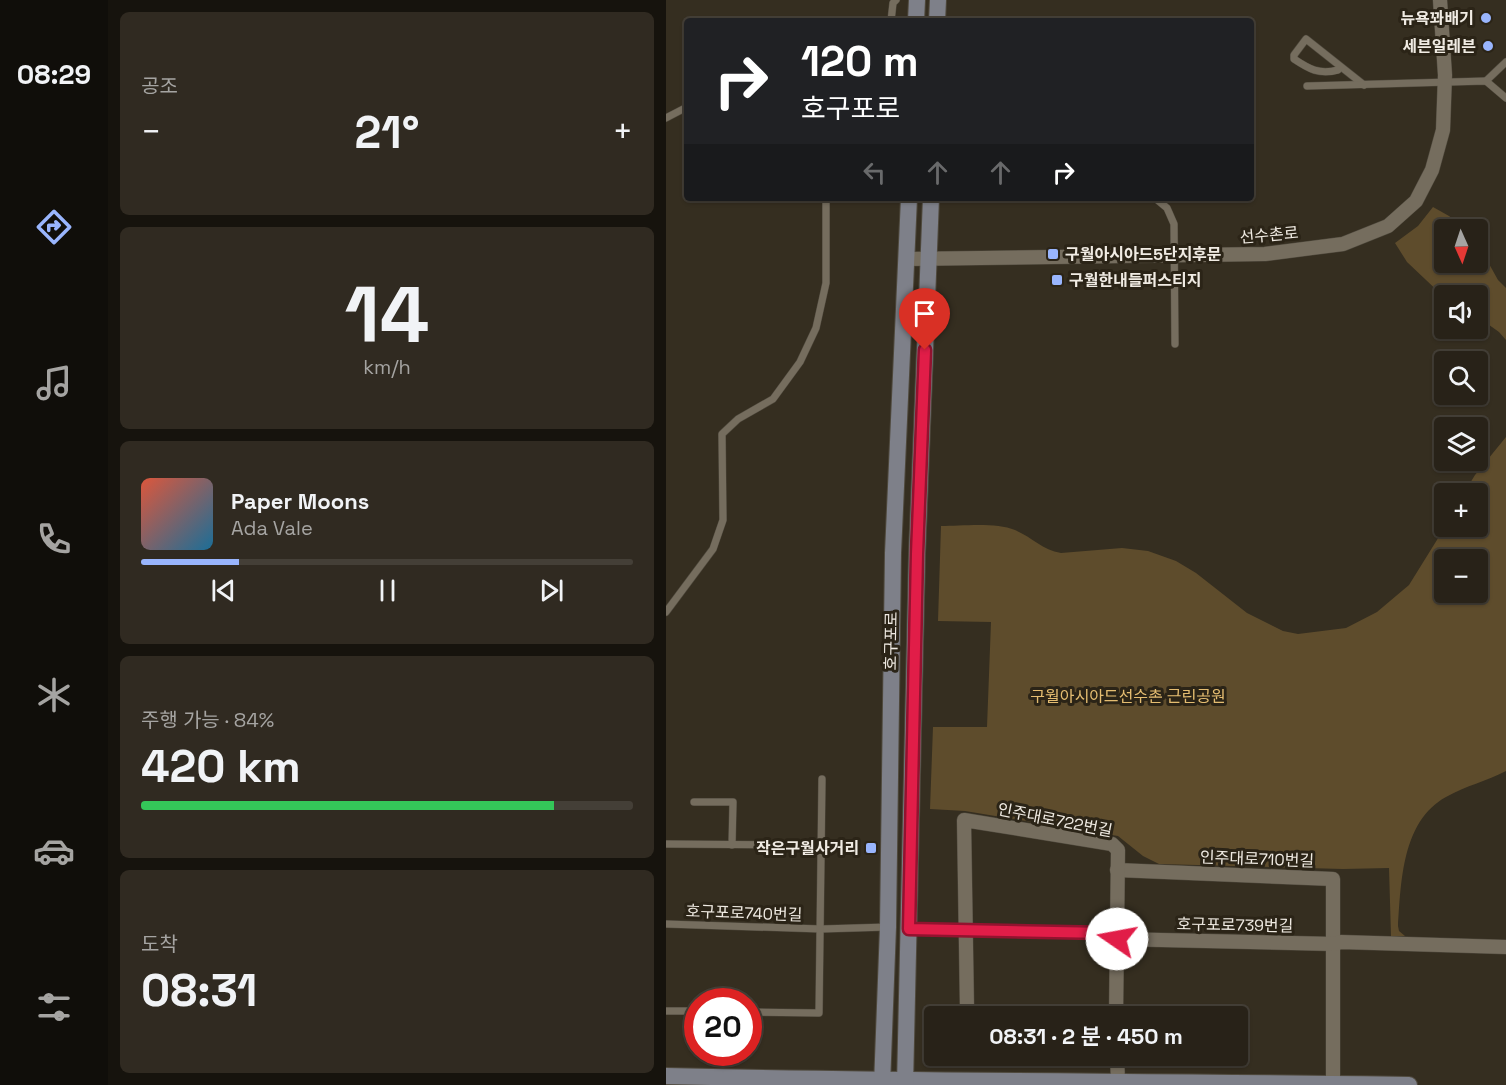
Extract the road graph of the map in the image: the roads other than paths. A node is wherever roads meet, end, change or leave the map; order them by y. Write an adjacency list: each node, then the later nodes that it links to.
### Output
1 (896, 0): 5 (lane)
2 (917, 0): 6 (main road)
3 (938, 0): 7 (main road)
4 (1440, 0): 11 (street, 선수촌로)
5 (891, 18)
6 (916, 18)
7 (937, 18)
8 (1506, 62): 10 (lane)
9 (1340, 66): 9 (lane); 12 (lane)
10 (1486, 81): 11 (lane); 14 (lane)
11 (1445, 84): 12 (lane); 21 (street, 선수촌로)
12 (1364, 85): 13 (lane)
13 (1307, 86)
14 (1506, 98)
15 (684, 109): 16 (lane)
16 (666, 118)
17 (826, 201): 25 (lane)
18 (909, 201): 22 (main road, 호구포로)
19 (931, 201): 23 (main road, 호구포로)
20 (1159, 201): 21 (lane)
21 (1174, 256): 23 (street, 선수촌로); 24 (lane)
22 (906, 259): 23 (street, 선수촌로); 33 (main road, 호구포로)
23 (928, 259): 35 (main road, 호구포로)
24 (1175, 344)
25 (666, 612)
26 (822, 779): 30 (lane, 호구포로740번길)
27 (694, 802): 29 (lane)
28 (666, 844): 29 (lane)
29 (732, 844): 30 (lane)
30 (822, 845): 34 (lane, 호구포로740번길)
31 (1117, 870): 36 (street, 인주대로722번길); 37 (street, 인주대로722번길); 38 (street, 인주대로710번길)
32 (666, 924): 34 (lane, 호구포로740번길)
33 (888, 927): 34 (lane, 호구포로740번길); 48 (main road, 호구포로)
34 (821, 928): 44 (lane, 호구포로740번길)
35 (909, 929): 36 (lane, 호구포로739번길); 49 (main road, 호구포로)
36 (965, 929): 37 (lane, 호구포로739번길); 40 (street, 인주대로722번길)
37 (1117, 939): 38 (street, 호구포로739번길); 41 (street, 인주대로722번길)
38 (1334, 944): 39 (street, 호구포로739번길); 50 (street, 인주대로710번길)
39 (1506, 947)
40 (966, 1006)
41 (1116, 1006)
42 (666, 1011): 43 (lane)
43 (684, 1011)
44 (762, 1012)
45 (1117, 1066): 47 (street)
46 (666, 1076): 48 (main road)
47 (1118, 1081): 49 (main road); 50 (main road)
48 (882, 1083): 49 (main road)
49 (905, 1083)
50 (1332, 1084): 51 (main road)
51 (1408, 1085)

